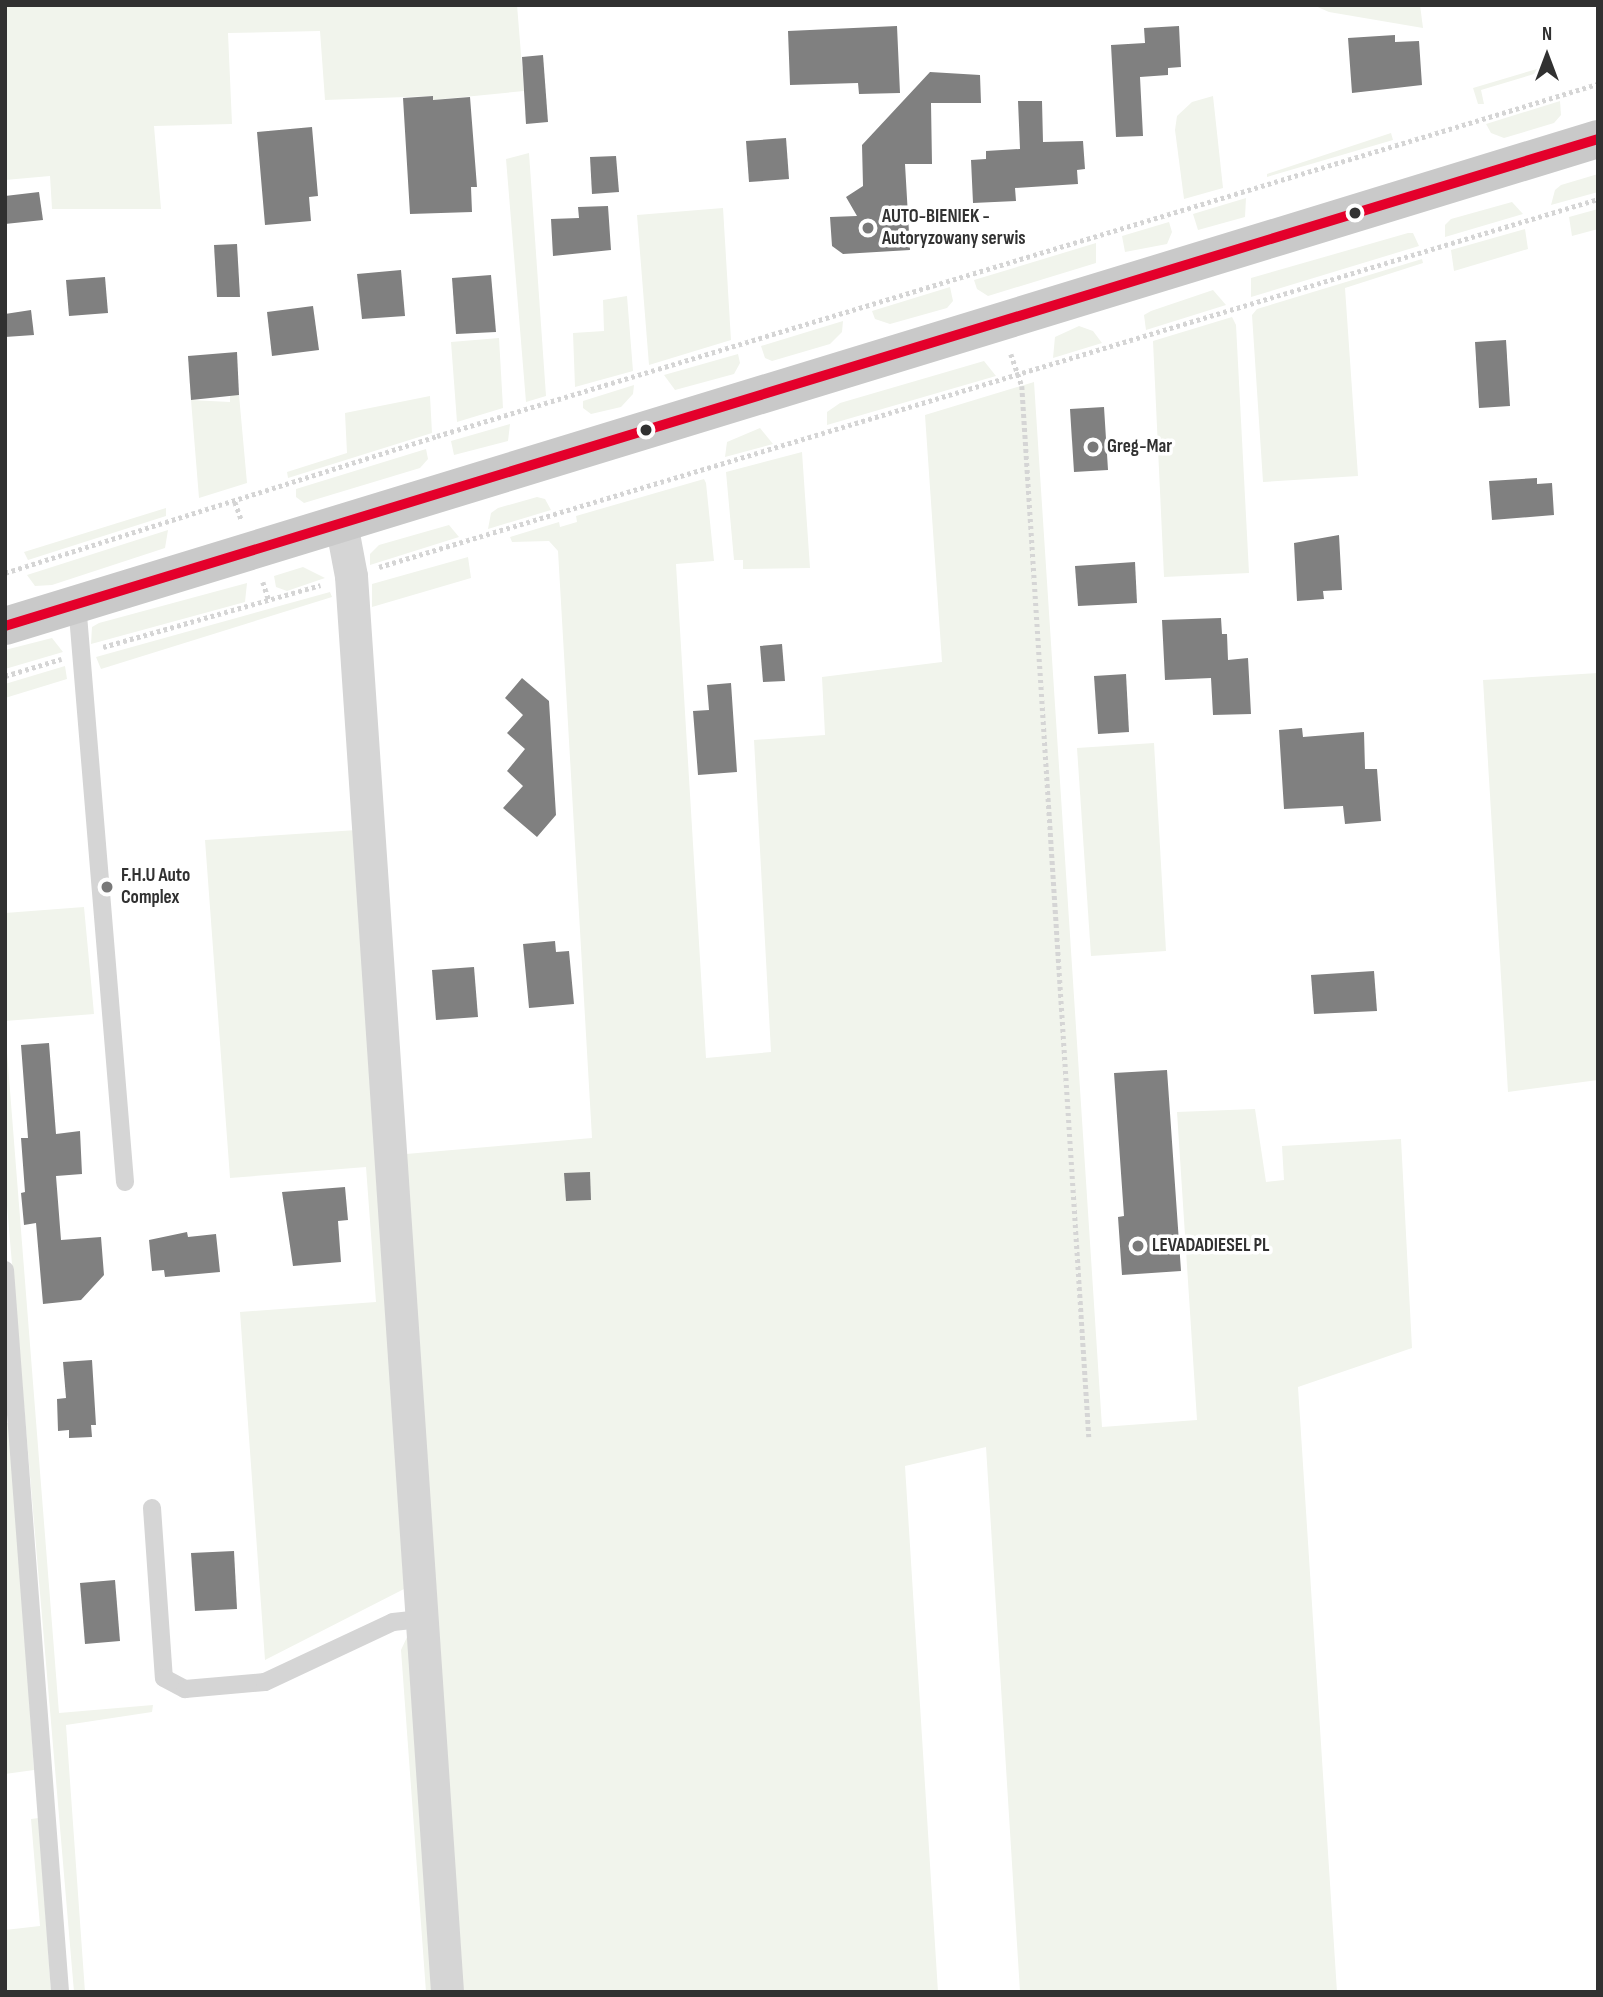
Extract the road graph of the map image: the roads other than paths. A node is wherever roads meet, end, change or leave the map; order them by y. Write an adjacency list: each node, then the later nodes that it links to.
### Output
1 (1598, 139): 2 (main road)
2 (341, 523): 3 (main road); 8 (street)
3 (77, 603): 4 (main road); 5 (lane)
4 (5, 626)
5 (125, 1182)
6 (5, 1270): 9 (lane)
7 (152, 1508): 8 (lane)
8 (421, 1619): 10 (street)
9 (61, 1992)
10 (447, 1992)

